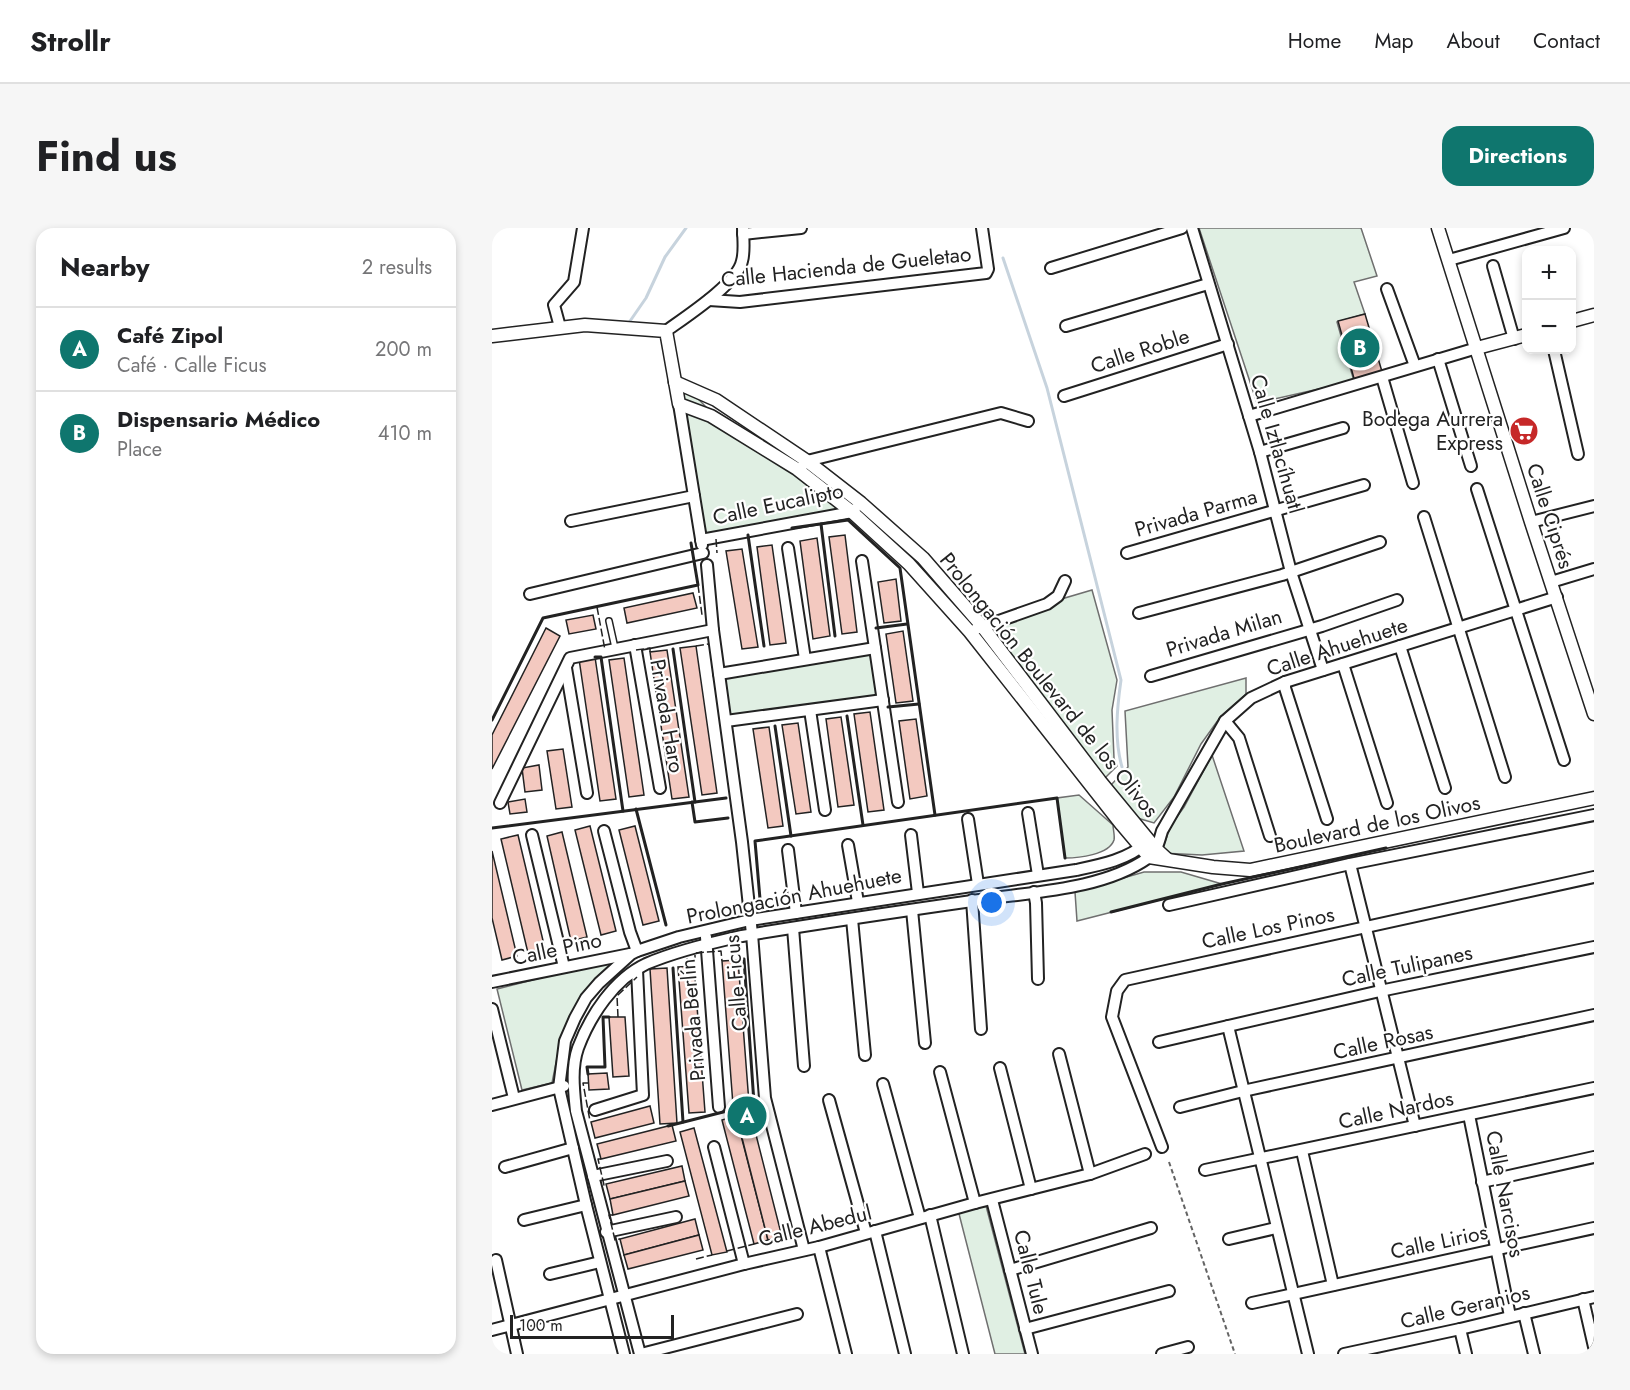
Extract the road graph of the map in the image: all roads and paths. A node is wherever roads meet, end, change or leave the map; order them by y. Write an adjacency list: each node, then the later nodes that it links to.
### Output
1 (583, 228): 20 (street)
2 (801, 228): 8 (street)
3 (982, 228): 16 (street, Calle Hacienda de Gueletao)
4 (1182, 228): 13 (street)
5 (1192, 228): 14 (street, Calle Iztlacíhuatl)
6 (1438, 228): 11 (street, Calle Ciprés)
7 (1564, 228): 10 (street)
8 (789, 229): 9 (street)
9 (743, 231): 16 (street)
10 (1538, 231): 11 (street)
11 (1449, 260): 26 (street, Calle Ciprés)
12 (1493, 266): 24 (street)
13 (1051, 268)
14 (1208, 284): 19 (street); 25 (street, Calle Iztlacíhuatl)
15 (1387, 289): 29 (street)
16 (708, 300): 21 (street)
17 (1594, 315): 18 (street)
18 (1576, 320)
19 (1066, 326)
20 (560, 327): 21 (street); 22 (street)
21 (666, 331): 31 (street)
22 (492, 336)
23 (1522, 337): 24 (street)
24 (1514, 339): 26 (street)
25 (1228, 344): 32 (street, Calle Roble); 34 (street, Calle Iztlacíhuatl)
26 (1477, 348): 28 (street); 50 (street, Calle Ciprés)
27 (1555, 354): 38 (street)
28 (1438, 359): 29 (street); 40 (street)
29 (1415, 366): 30 (street)
30 (1382, 378): 34 (street); 41 (street)
31 (675, 382): 33 (street); 39 (street, Prolongación Boulevard de los Olivos)
32 (1064, 396)
33 (679, 404): 39 (street, Prolongación Boulevard de los Olivos); 44 (street, Calle Ficus)
34 (1249, 416): 37 (street, Calle Iztlacíhuatl)
35 (1028, 421): 39 (street)
36 (1343, 428): 37 (street)
37 (1260, 452): 47 (street, Calle Iztlacíhuatl)
38 (1578, 454)
39 (802, 465): 46 (street, Prolongación Boulevard de los Olivos)
40 (1471, 466)
41 (1413, 483)
42 (1364, 485): 47 (street, Privada Parma)
43 (1477, 489): 64 (street)
44 (694, 496): 49 (street); 51 (street, Calle Ficus)
45 (1594, 506): 50 (street)
46 (856, 508): 51 (street, Calle Eucalipto); 67 (street, Prolongación Boulevard de los Olivos); 71 (street, Prolongación Boulevard de los Olivos)
47 (1276, 511): 54 (street, Privada Parma); 58 (street, Calle Iztlacíhuatl)
48 (1424, 517): 68 (street)
49 (571, 521)
50 (1531, 522): 60 (street, Calle Ciprés)
51 (701, 540): 55 (street, Calle Ficus)
52 (1380, 542): 58 (street)
53 (788, 548): 76 (street)
54 (1127, 553)
55 (705, 559): 61 (street); 70 (street, Calle Ficus)
56 (862, 561): 72 (street)
57 (1594, 569): 60 (street)
58 (1291, 572): 65 (street); 69 (street, Calle Iztlacíhuatl)
59 (1065, 581): 67 (street)
60 (1551, 582): 62 (street, Calle Ciprés)
61 (530, 594)
62 (1557, 597): 64 (street, Calle Ahuehuete); 84 (street, Calle Ciprés)
63 (1396, 600): 69 (street, Privada Milan)
64 (1516, 610): 68 (street, Calle Ahuehuete); 88 (street)
65 (1139, 613)
66 (609, 621): 75 (lane)
67 (982, 626): 71 (street); 107 (street, Prolongación Boulevard de los Olivos)
68 (1458, 627): 73 (street, Calle Ahuehuete); 89 (street)
69 (1308, 629): 79 (street, Calle Iztlacíhuatl); 81 (street, Privada Milan)
70 (713, 630): 74 (street); 80 (street, Calle Ficus)
71 (970, 632): 107 (street, Prolongación Boulevard de los Olivos)
72 (874, 643): 76 (street); 83 (street)
73 (1400, 646): 77 (street, Calle Ahuehuete); 91 (street)
74 (636, 648): 75 (street); 90 (street, Privada Haro)
75 (610, 650): 78 (street)
76 (805, 659): 80 (street)
77 (1343, 664): 79 (street, Calle Ahuehuete); 96 (street)
78 (566, 667): 92 (street); 95 (street)
79 (1323, 670): 82 (street, Calle Ahuehuete)
80 (719, 674): 86 (street, Calle Ficus)
81 (1151, 676)
82 (1285, 682): 87 (street, Calle Ahuehuete); 101 (street)
83 (884, 706): 85 (street); 94 (street)
84 (1594, 714)
85 (811, 715): 86 (street); 97 (street)
86 (726, 721): 121 (street, Calle Ficus)
87 (1225, 721): 105 (street); 107 (street, Calle Ahuehuete)
88 (1564, 760)
89 (1505, 777)
90 (660, 788)
91 (1445, 788)
92 (587, 793)
93 (1594, 798): 107 (street, Boulevard de los Olivos)
94 (898, 802)
95 (500, 803)
96 (1387, 803)
97 (825, 810)
98 (1029, 813): 110 (street)
99 (1594, 815): 109 (street)
100 (968, 819): 112 (street)
101 (1327, 819)
102 (604, 831): 128 (street)
103 (532, 835): 129 (street)
104 (911, 835): 114 (street)
105 (1270, 836)
106 (848, 845): 116 (street)
107 (1149, 849): 110 (street, Prolongación Ahuehuete); 113 (street, Prolongación Ahuehuete)
108 (788, 850): 119 (street)
109 (1350, 864): 117 (street); 122 (street)
110 (1038, 875): 112 (street, Prolongación Ahuehuete)
111 (1594, 877): 122 (street, Calle Los Pinos)
112 (978, 884): 114 (street, Prolongación Ahuehuete)
113 (1034, 892): 115 (street, Prolongación Ahuehuete); 131 (street)
114 (918, 893): 116 (street, Prolongación Ahuehuete)
115 (972, 900): 118 (street, Prolongación Ahuehuete); 137 (street)
116 (858, 902): 119 (street, Prolongación Ahuehuete)
117 (1169, 905)
118 (912, 910): 120 (street, Prolongación Ahuehuete); 139 (street)
119 (796, 913): 121 (street, Prolongación Ahuehuete)
120 (852, 919): 123 (street, Prolongación Ahuehuete); 141 (street)
121 (750, 920): 124 (street, Prolongación Ahuehuete); 125 (street, Calle Ficus)
122 (1365, 927): 133 (street); 160 (street, Calle Los Pinos)
123 (793, 928): 125 (street, Prolongación Ahuehuete); 143 (street)
124 (706, 931): 126 (street, Privada Berlín); 128 (street, Prolongación Ahuehuete)
125 (752, 934): 126 (street, Prolongación Ahuehuete); 187 (street, Calle Ficus)
126 (706, 944): 130 (street, Prolongación Ahuehuete); 154 (street, Privada Berlín)
127 (1594, 947): 133 (street, Calle Tulipanes)
128 (634, 952): 129 (street, Calle Pino); 148 (street, Prolongación Ahuehuete)
129 (564, 967): 132 (street, Calle Pino)
130 (637, 973): 146 (street, Prolongación Ahuehuete); 156 (street)
131 (1038, 979)
132 (492, 981)
133 (1380, 991): 136 (street, Calle Tulipanes); 142 (street)
134 (492, 1009): 151 (street)
135 (1594, 1015): 142 (street, Calle Rosas)
136 (1228, 1026): 138 (street, Calle Tulipanes); 150 (street)
137 (981, 1029)
138 (1159, 1042)
139 (925, 1043)
140 (1059, 1054): 170 (street)
141 (865, 1055)
142 (1398, 1059): 150 (street, Calle Rosas); 158 (street)
143 (804, 1066)
144 (1000, 1068): 173 (street)
145 (940, 1072): 175 (street)
146 (573, 1083): 148 (street); 171 (street, Prolongación Ahuehuete)
147 (883, 1084): 178 (street)
148 (559, 1088): 151 (street); 161 (street, Prolongación Ahuehuete)
149 (1594, 1088): 157 (street, Calle Nardos)
150 (1243, 1091): 155 (street, Calle Rosas); 165 (street)
151 (514, 1098): 153 (street)
152 (829, 1100): 184 (street)
153 (492, 1105)
154 (719, 1107)
155 (1180, 1107)
156 (595, 1110)
157 (1469, 1115): 158 (street, Calle Nardos); 172 (street, Calle Narcisos)
158 (1415, 1126): 162 (street, Calle Nardos)
159 (714, 1147): 191 (street)
160 (1162, 1147)
161 (573, 1148): 168 (street); 176 (street, Prolongación Ahuehuete)
162 (1302, 1151): 165 (street, Calle Nardos); 194 (street)
163 (1145, 1154): 170 (street, Calle Abedul)
164 (1594, 1157): 172 (street)
165 (1260, 1158): 169 (street, Calle Nardos); 181 (street)
166 (667, 1161): 171 (street)
167 (1169, 1162): 219 (path)
168 (505, 1167)
169 (1205, 1170)
170 (1090, 1174): 173 (street, Calle Abedul)
171 (593, 1176): 183 (street, Prolongación Ahuehuete)
172 (1482, 1182): 188 (street, Calle Narcisos)
173 (1031, 1189): 174 (street, Calle Abedul)
174 (992, 1200): 175 (street, Calle Abedul); 192 (street, Calle Tule)
175 (975, 1203): 178 (street, Calle Abedul)
176 (586, 1204): 179 (street); 190 (street, Prolongación Ahuehuete)
177 (676, 1217): 183 (street)
178 (925, 1217): 184 (street, Calle Abedul); 216 (street)
179 (524, 1220)
180 (1151, 1228): 192 (street)
181 (1276, 1228): 185 (street); 197 (street)
182 (1594, 1228): 188 (street, Calle Lirios)
183 (606, 1232): 196 (street, Prolongación Ahuehuete)
184 (871, 1232): 186 (street, Calle Abedul); 215 (street)
185 (1229, 1239)
186 (819, 1247): 187 (street, Calle Abedul); 214 (street)
187 (804, 1250): 191 (street, Calle Abedul)
188 (1496, 1250): 194 (street, Calle Lirios); 203 (street, Calle Narcisos)
189 (496, 1260): 204 (street)
190 (600, 1262): 193 (street); 198 (street, Prolongación Ahuehuete)
191 (744, 1264): 196 (street, Calle Abedul)
192 (1010, 1270): 205 (street, Calle Tule)
193 (550, 1274)
194 (1333, 1285): 197 (street, Calle Lirios)
195 (1169, 1291): 205 (street)
196 (624, 1294): 198 (street, Calle Abedul); 213 (street, Prolongación Ahuehuete)
197 (1293, 1294): 200 (street, Calle Lirios); 220 (street)
198 (610, 1298): 204 (street, Calle Abedul); 212 (street, Prolongación Ahuehuete)
199 (1589, 1298): 201 (street, Calle Geranios); 210 (street)
200 (1252, 1303)
201 (1524, 1313): 203 (street, Calle Geranios); 224 (street)
202 (797, 1314): 213 (street)
203 (1510, 1317): 206 (street, Calle Geranios)
204 (510, 1325): 207 (street, Calle Abedul); 211 (street)
205 (1025, 1329): 217 (street, Calle Tule)
206 (1460, 1329): 208 (street, Calle Geranios); 223 (street)
207 (492, 1330)
208 (1399, 1342): 221 (street, Calle Geranios); 222 (street)
209 (1188, 1347): 218 (street)
210 (1594, 1347)
211 (517, 1354)
212 (624, 1354)
213 (640, 1354)
214 (846, 1354)
215 (905, 1354)
216 (963, 1354)
217 (1032, 1354)
218 (1162, 1354)
219 (1235, 1354)
220 (1308, 1354)
221 (1344, 1354)
222 (1401, 1354)
223 (1466, 1354)
224 (1534, 1354)

